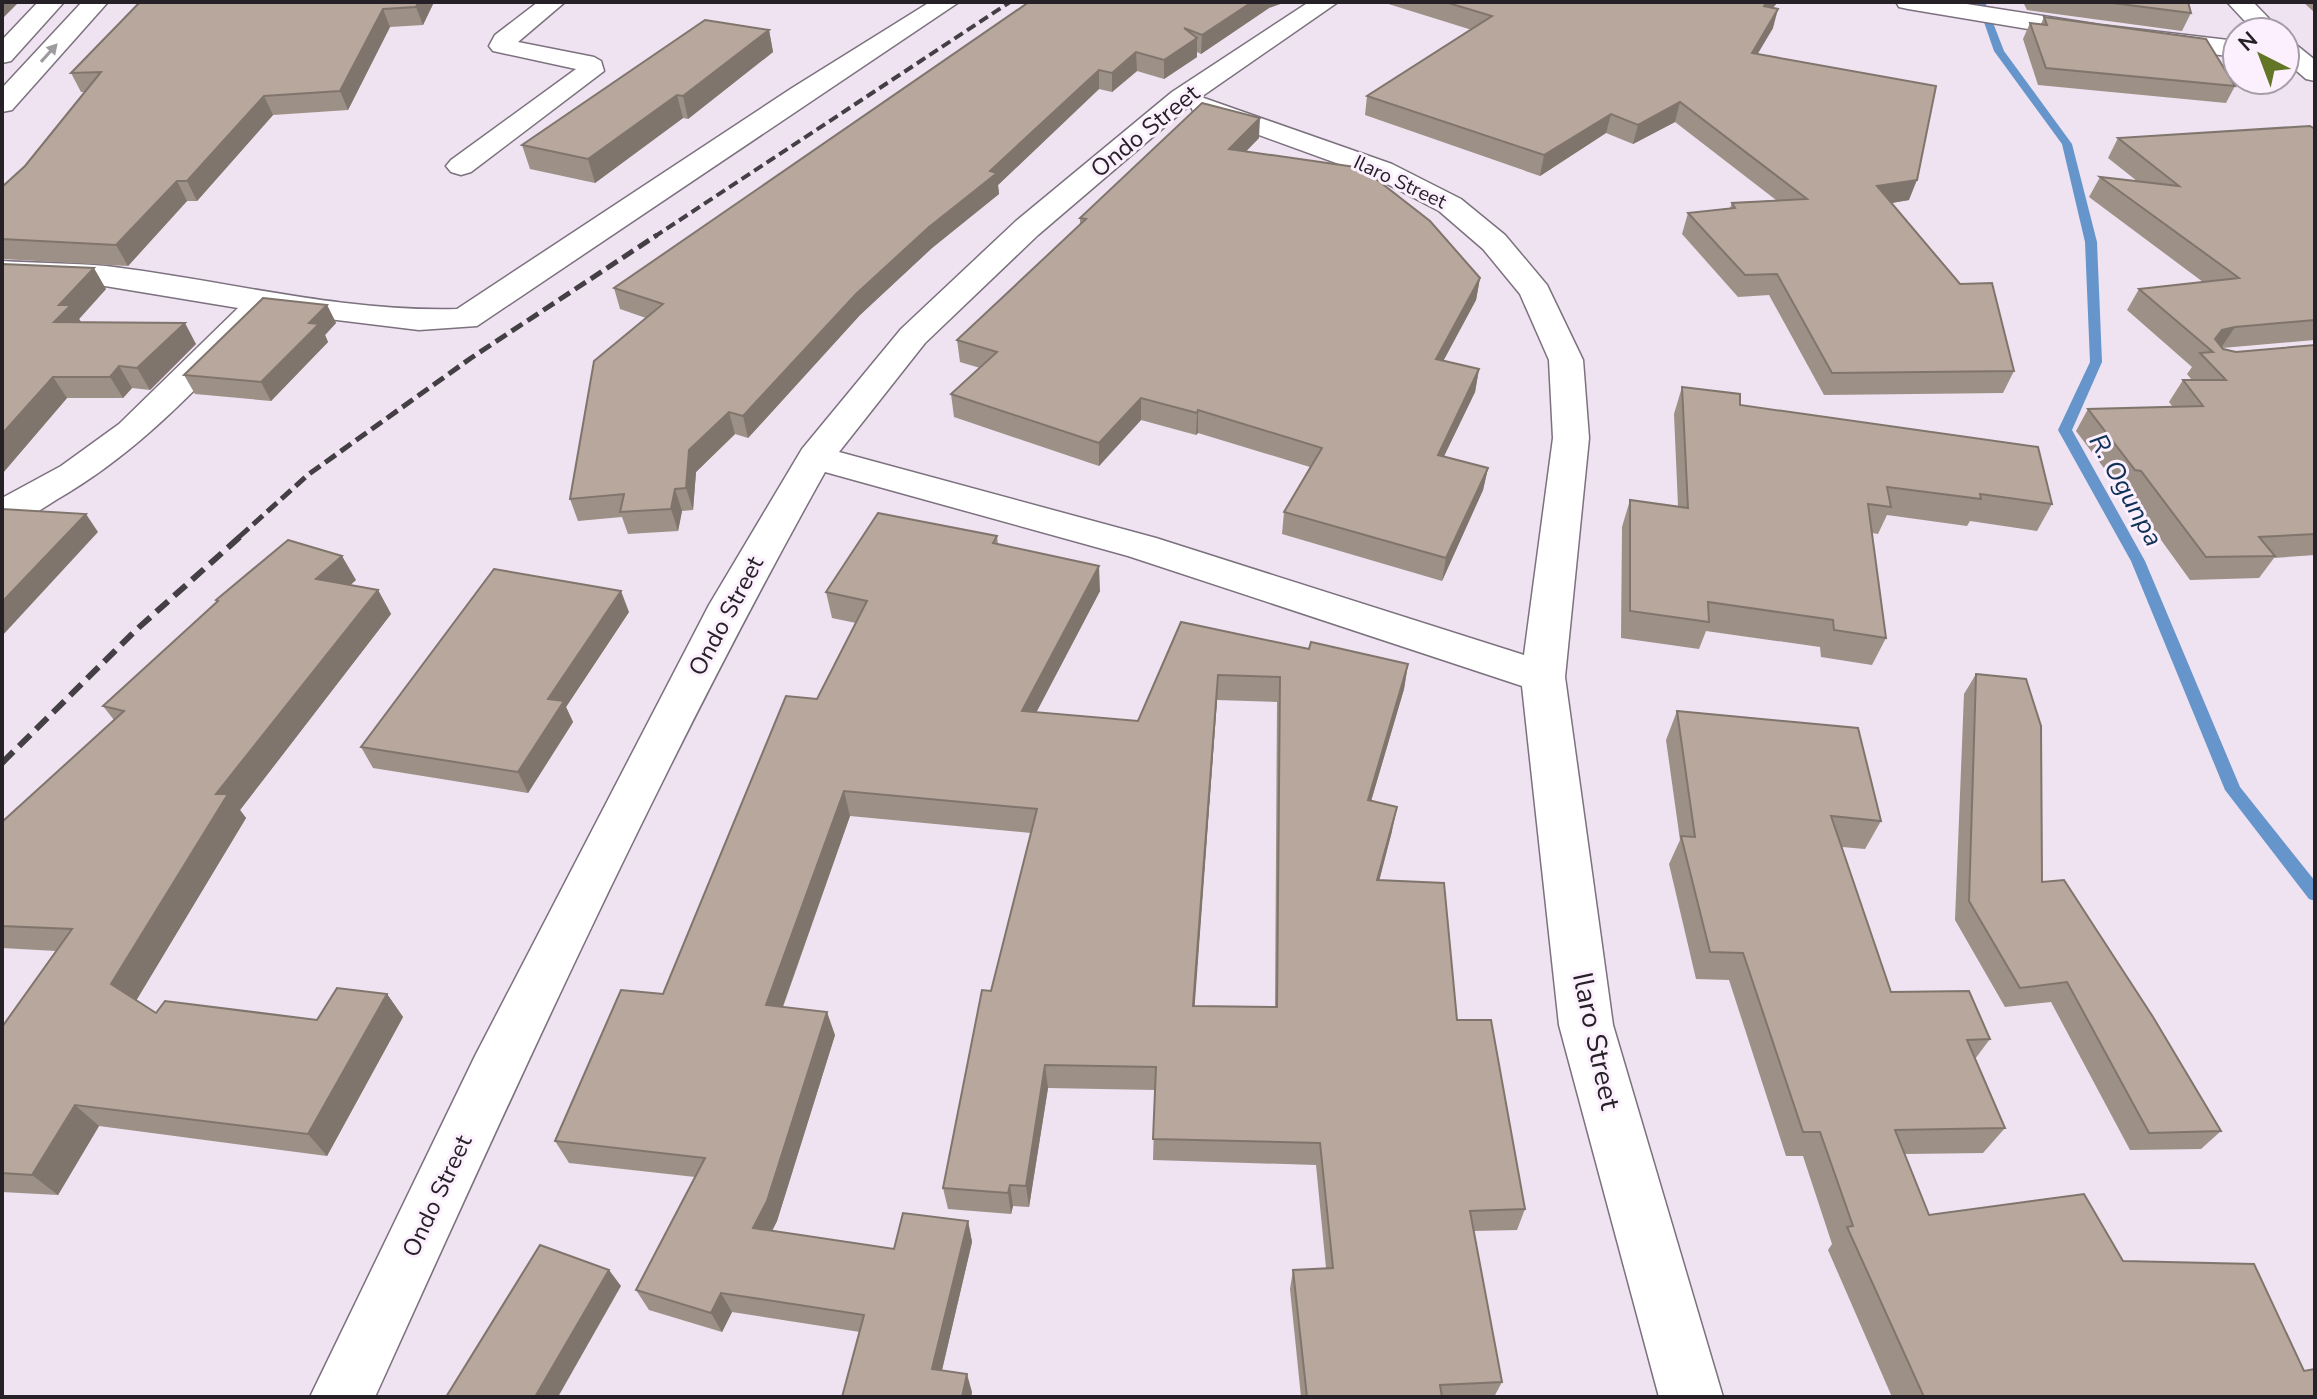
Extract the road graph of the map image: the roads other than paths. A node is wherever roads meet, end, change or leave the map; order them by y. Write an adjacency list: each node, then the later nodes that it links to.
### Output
1 (52, 2): 8 (street)
2 (96, 2): 10 (street, one-way to 2)
3 (553, 2): 11 (street)
4 (947, 2): 13 (street)
5 (1326, 2): 9 (street, Ondo Street)
6 (1908, 2): 7 (street)
7 (2221, 47)
8 (2, 55)
9 (1182, 98): 14 (street, Ondo Street); 16 (street, Ilaro Street)
10 (2, 104)
11 (461, 166)
12 (2, 271): 13 (street)
13 (263, 302): 15 (street)
14 (815, 457): 16 (street); 17 (street, Ondo Street)
15 (2, 515)
16 (1543, 677): 18 (street, Ilaro Street)
17 (342, 1397)
18 (1691, 1397)

